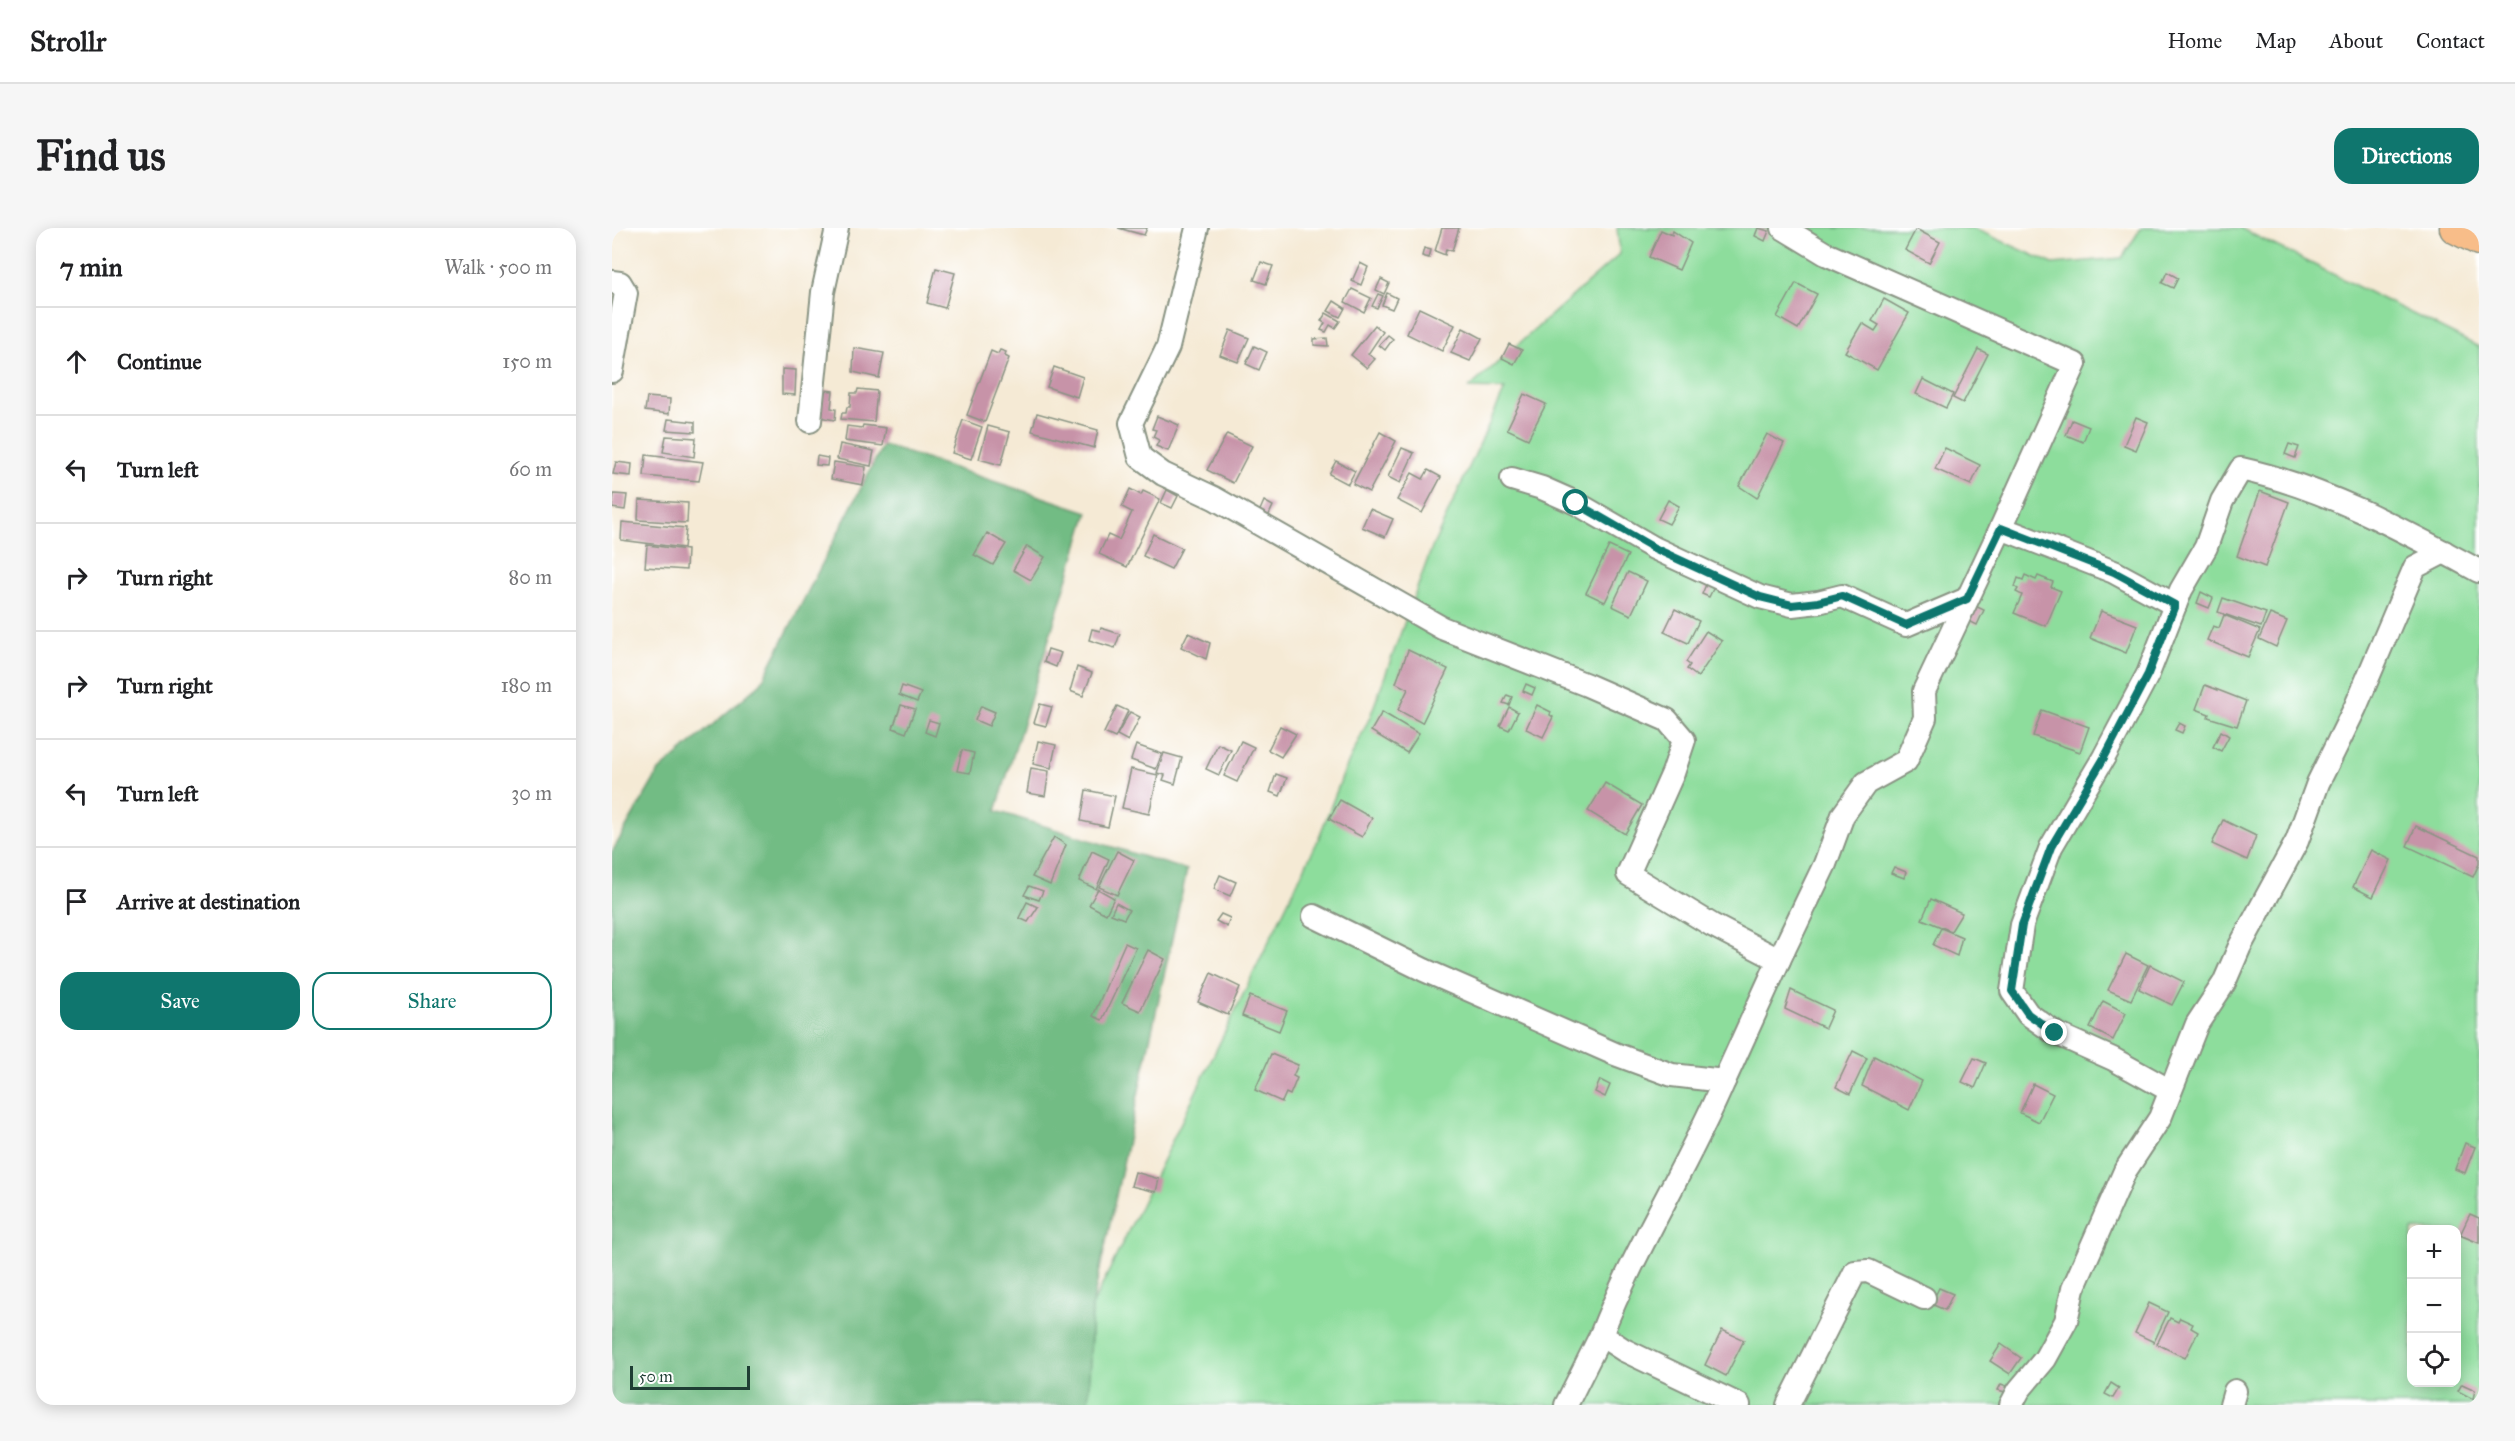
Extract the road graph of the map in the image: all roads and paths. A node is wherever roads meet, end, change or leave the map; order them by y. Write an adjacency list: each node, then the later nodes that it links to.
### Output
1 (837, 228): 8 (street)
2 (1197, 228): 16 (street)
3 (1783, 228): 10 (street)
4 (2455, 228): 5 (main road)
5 (2479, 240)
6 (612, 282): 7 (street)
7 (612, 371)
8 (810, 421)
9 (1512, 479): 13 (street)
10 (2001, 528): 13 (street); 14 (street)
11 (2444, 552): 12 (street); 14 (street); 18 (street)
12 (2479, 571)
13 (1967, 599): 16 (street)
14 (2175, 605): 18 (street)
15 (1314, 916): 17 (street)
16 (1779, 960): 17 (street)
17 (1724, 1082): 20 (street)
18 (2169, 1090): 24 (street)
19 (1924, 1298): 23 (street)
20 (1601, 1335): 21 (street); 22 (street)
21 (1566, 1405)
22 (1739, 1405)
23 (1788, 1405)
24 (2011, 1405)

